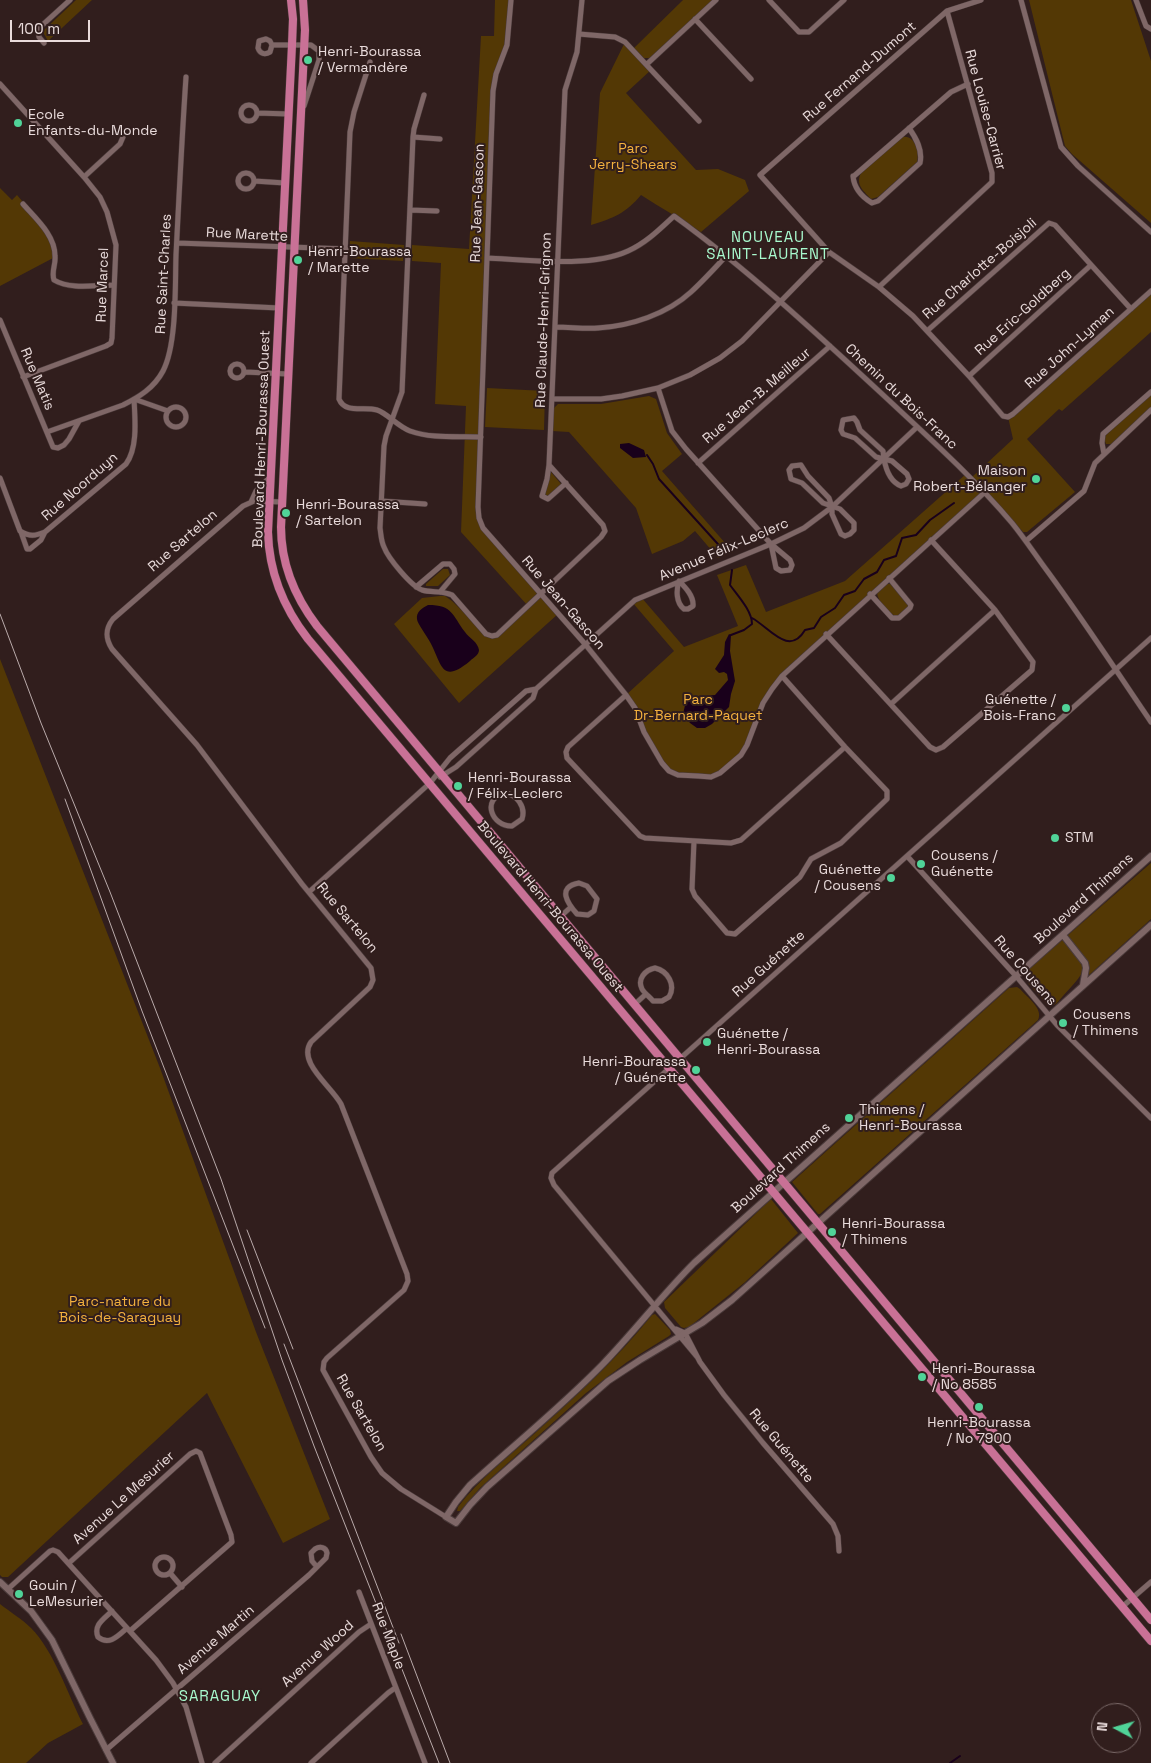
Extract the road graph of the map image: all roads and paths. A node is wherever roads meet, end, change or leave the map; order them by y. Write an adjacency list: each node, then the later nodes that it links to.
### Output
1 (70, 0): 16 (street)
2 (291, 0): 19 (main road, Boulevard Henri-Bourassa Ouest)
3 (303, 0): 17 (main road, Boulevard Henri-Bourassa Ouest)
4 (512, 0): 48 (street, Rue Jean-Gascon)
5 (582, 0): 15 (street, Rue Claude-Henri-Grignon)
6 (716, 0): 13 (street)
7 (769, 0): 8 (street)
8 (844, 0)
9 (981, 0): 12 (street, Rue Fernand-Dumont)
10 (1020, 0): 41 (street)
11 (1136, 0): 14 (street)
12 (947, 11): 25 (street, Rue Louise-Carrier); 46 (street, Rue Fernand-Dumont)
13 (695, 19): 21 (street); 23 (street)
14 (1151, 29)
15 (579, 34): 21 (street); 49 (street, Rue Claude-Henri-Grignon)
16 (44, 43)
17 (304, 44): 19 (street); 29 (main road, Boulevard Henri-Bourassa Ouest); 29 (street, Boulevard Henri-Bourassa Ouest)
18 (272, 45): 19 (street)
19 (292, 45): 28 (main road, Boulevard Henri-Bourassa Ouest)
20 (370, 62): 45 (street)
21 (647, 64): 30 (street)
22 (186, 77): 42 (street, Rue Saint-Charles)
23 (751, 79)
24 (0, 84): 35 (street, Rue Marcel)
25 (968, 84): 31 (street); 52 (street, Rue Louise-Carrier)
26 (424, 95): 33 (street)
27 (257, 113): 28 (street)
28 (289, 114): 37 (main road, Boulevard Henri-Bourassa Ouest)
29 (300, 118): 44 (main road, Boulevard Henri-Bourassa Ouest)
30 (698, 121)
31 (909, 128): 31 (street)
32 (121, 130): 35 (street)
33 (413, 137): 34 (street); 39 (street)
34 (440, 139)
35 (84, 177): 51 (street, Rue Marcel)
36 (254, 181): 37 (street)
37 (285, 183): 43 (main road, Boulevard Henri-Bourassa Ouest)
38 (23, 204): 51 (street)
39 (410, 210): 40 (street); 74 (street)
40 (437, 211)
41 (1151, 232)
42 (177, 243): 43 (street, Rue Marette); 55 (street, Rue Saint-Charles)
43 (282, 247): 44 (street, Rue Marette); 56 (main road, Boulevard Henri-Bourassa Ouest)
44 (294, 248): 45 (street, Rue Marette); 64 (main road, Boulevard Henri-Bourassa Ouest)
45 (346, 249): 74 (street)
46 (829, 252): 52 (street); 54 (street)
47 (726, 256): 49 (street, Chemin du Bois-Franc); 54 (street, Chemin du Bois-Franc); 59 (street)
48 (487, 258): 49 (street); 77 (street, Rue Jean-Gascon)
49 (558, 261): 59 (street, Rue Claude-Henri-Grignon)
50 (1091, 265): 57 (street); 60 (street, Rue Charlotte-Boisjoli); 65 (street, Rue Eric-Goldberg)
51 (114, 285): 66 (street, Rue Marcel)
52 (879, 287): 60 (street)
53 (1151, 291): 57 (street, Rue John-Lyman)
54 (780, 301): 61 (street, Chemin du Bois-Franc); 67 (street)
55 (174, 303): 56 (street); 69 (street, Rue Saint-Charles)
56 (279, 308): 63 (main road, Boulevard Henri-Bourassa Ouest)
57 (1131, 309): 65 (street, Rue John-Lyman)
58 (0, 320): 66 (street, Rue Matis)
59 (556, 327): 70 (street, Rue Claude-Henri-Grignon)
60 (927, 330): 65 (street)
61 (830, 346): 75 (street, Chemin du Bois-Franc); 80 (street, Rue Jean-B. Meilleur)
62 (245, 372): 63 (street)
63 (276, 373): 64 (street); 82 (main road, Boulevard Henri-Bourassa Ouest)
64 (288, 374): 89 (main road, Boulevard Henri-Bourassa Ouest)
65 (969, 376)
66 (23, 377): 76 (street, Rue Matis)
67 (658, 388): 70 (street); 80 (street)
68 (1151, 392): 78 (street)
69 (134, 399): 72 (street); 73 (street, Rue Saint-Charles); 93 (street, Rue Noorduyn)
70 (552, 399): 81 (street, Rue Claude-Henri-Grignon)
71 (1151, 410): 78 (street)
72 (168, 411)
73 (80, 421): 76 (street, Rue Saint-Charles); 76 (street, Rue Matis)
74 (392, 421): 77 (street); 86 (street)
75 (917, 427): 79 (street, Avenue Félix-Leclerc); 85 (street, Chemin du Bois-Franc)
76 (47, 432)
77 (480, 437): 101 (street, Rue Jean-Gascon)
78 (1104, 454): 95 (street)
79 (884, 459): 79 (street); 79 (street); 91 (street, Avenue Félix-Leclerc)
80 (698, 463): 96 (street)
81 (549, 465): 84 (street); 84 (street, Rue Claude-Henri-Grignon)
82 (271, 476): 87 (street, Rue Sartelon); 88 (main road, Boulevard Henri-Bourassa Ouest)
83 (0, 478): 92 (street, Rue Noorduyn)
84 (566, 483): 101 (street)
85 (984, 493): 94 (street, Rue Jean-Gascon); 95 (street, Chemin du Bois-Franc)
86 (381, 501): 90 (street); 99 (street)
87 (250, 502): 88 (street); 121 (street, Rue Sartelon)
88 (269, 502): 89 (street); 115 (main road, Boulevard Henri-Bourassa Ouest)
89 (282, 502): 114 (main road, Boulevard Henri-Bourassa Ouest)
90 (424, 504)
91 (832, 507): 91 (street); 91 (street); 96 (street, Avenue Félix-Leclerc)
92 (20, 531): 93 (street, Rue Noorduyn); 93 (street, Rue Noorduyn)
93 (45, 532)
94 (931, 540): 97 (street, Rue Jean-Gascon); 103 (street)
95 (1026, 541): 107 (street, Chemin du Bois-Franc)
96 (771, 544): 96 (street); 98 (street, Avenue Félix-Leclerc)
97 (889, 578): 102 (street, Rue Jean-Gascon); 102 (street)
98 (679, 581): 98 (street); 106 (street, Avenue Félix-Leclerc)
99 (416, 588): 100 (street); 100 (street)
100 (440, 592): 101 (street)
101 (540, 594): 106 (street, Rue Jean-Gascon)
102 (870, 594): 104 (street, Rue Jean-Gascon)
103 (995, 610): 111 (street); 111 (street)
104 (826, 634): 108 (street, Rue Jean-Gascon); 111 (street)
105 (1151, 638): 107 (street, Rue Guénette)
106 (585, 644): 109 (street, Avenue Félix-Leclerc); 110 (street, Rue Jean-Gascon)
107 (1116, 669): 112 (street, Chemin du Bois-Franc); 119 (street, Rue Guénette)
108 (782, 676): 110 (street, Rue Jean-Gascon); 113 (street)
109 (536, 689): 114 (street, Avenue Félix-Leclerc); 114 (street, Avenue Félix-Leclerc)
110 (626, 695): 118 (street)
111 (891, 704)
112 (1151, 722)
113 (845, 747): 118 (street); 118 (street)
114 (441, 773): 115 (street, Avenue Félix-Leclerc); 117 (main road, Boulevard Henri-Bourassa Ouest)
115 (430, 783): 121 (street, Avenue Félix-Leclerc); 132 (main road, Boulevard Henri-Bourassa Ouest)
116 (497, 820): 116 (street, Boulevard Henri-Bourassa Ouest); 117 (street, Boulevard Henri-Bourassa Ouest)
117 (487, 828): 123 (main road, Boulevard Henri-Bourassa Ouest)
118 (694, 841)
119 (907, 856): 126 (street, Rue Cousens); 131 (street, Rue Guénette)
120 (1151, 856): 125 (street, Boulevard Thimens)
121 (309, 892): 140 (street, Rue Sartelon)
122 (571, 907): 122 (street, Boulevard Henri-Bourassa Ouest); 123 (street, Boulevard Henri-Bourassa Ouest)
123 (561, 916): 129 (main road, Boulevard Henri-Bourassa Ouest)
124 (1151, 925): 127 (street)
125 (1063, 935): 126 (street, Boulevard Thimens); 127 (street)
126 (1016, 976): 130 (street, Rue Cousens); 134 (street, Boulevard Thimens)
127 (1082, 986): 130 (street)
128 (646, 994): 128 (street, Boulevard Henri-Bourassa Ouest); 129 (street, Boulevard Henri-Bourassa Ouest)
129 (635, 1004): 131 (main road, Boulevard Henri-Bourassa Ouest)
130 (1050, 1016): 133 (street, Rue Cousens); 136 (street)
131 (680, 1058): 132 (street, Rue Guénette); 134 (main road, Boulevard Henri-Bourassa Ouest)
132 (669, 1068): 135 (main road, Boulevard Henri-Bourassa Ouest); 138 (street, Rue Guénette)
133 (1151, 1118)
134 (784, 1182): 135 (street, Boulevard Thimens); 136 (main road, Boulevard Henri-Bourassa Ouest)
135 (773, 1192): 137 (main road, Boulevard Henri-Bourassa Ouest); 138 (street, Boulevard Thimens)
136 (818, 1223): 137 (street); 150 (main road, Boulevard Henri-Bourassa Ouest)
137 (807, 1233): 139 (street); 151 (main road, Boulevard Henri-Bourassa Ouest)
138 (655, 1304): 139 (street, Rue Guénette); 140 (street, Boulevard Thimens)
139 (682, 1335): 140 (street, Rue Sartelon); 141 (street, Rue Guénette)
140 (446, 1517)
141 (839, 1551)
142 (69, 1563): 147 (street, Avenue Le Mesurier); 148 (street, Avenue Le Mesurier); 152 (street)
143 (317, 1567): 158 (street, Avenue Martin)
144 (170, 1573): 147 (street)
145 (0, 1582): 148 (street)
146 (1151, 1582): 150 (street)
147 (182, 1586): 155 (street)
148 (8, 1589): 159 (street)
149 (359, 1592): 154 (street, Rue Maple)
150 (1132, 1598): 151 (street); 153 (main road, Boulevard Henri-Bourassa Ouest)
151 (1122, 1607): 156 (main road, Boulevard Henri-Bourassa Ouest)
152 (112, 1611): 155 (street); 155 (street)
153 (1151, 1620)
154 (371, 1624): 157 (street, Rue Maple); 162 (street, Avenue Wood)
155 (129, 1630): 158 (street)
156 (1151, 1642)
157 (395, 1688): 163 (street); 164 (street, Rue Maple)
158 (177, 1689): 159 (street, Avenue Martin); 161 (street)
159 (106, 1750): 160 (street)
160 (113, 1763)
161 (202, 1763)
162 (215, 1763)
163 (311, 1763)
164 (425, 1763)

